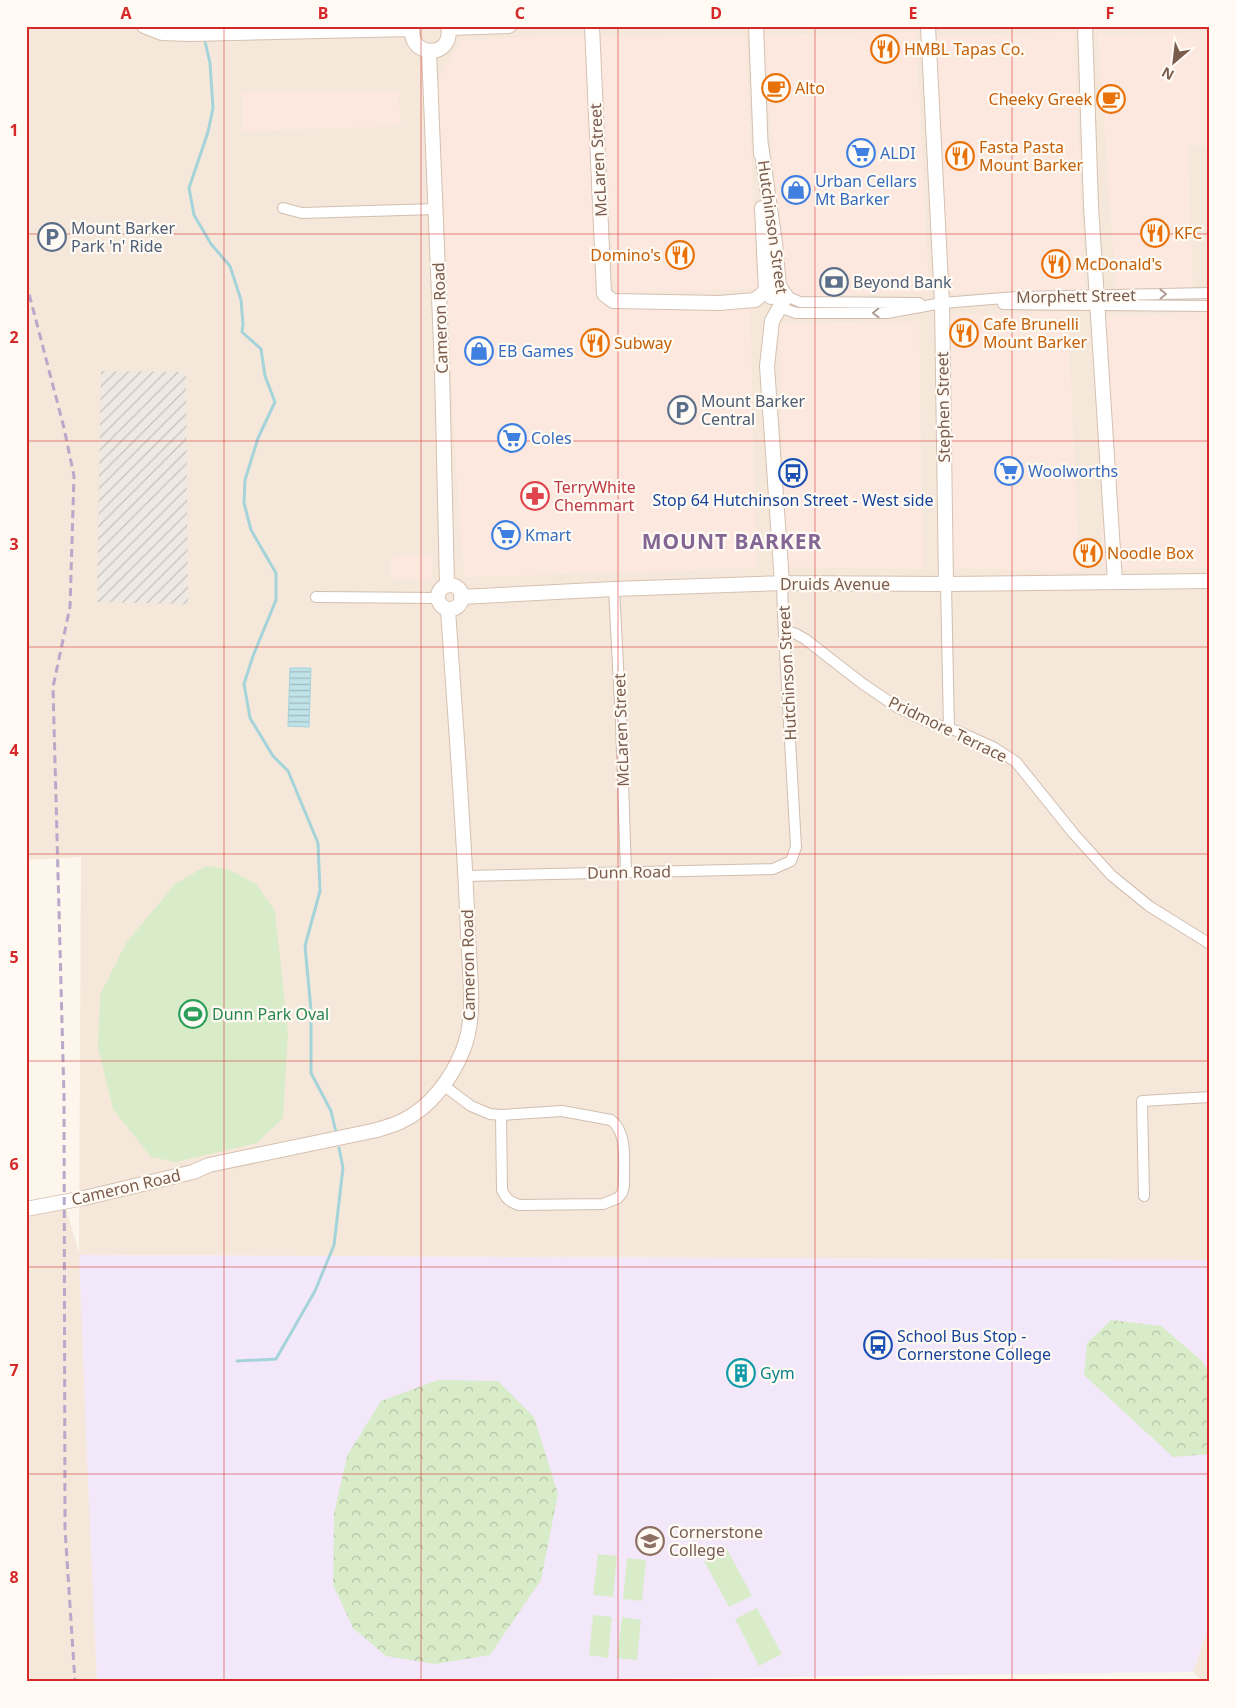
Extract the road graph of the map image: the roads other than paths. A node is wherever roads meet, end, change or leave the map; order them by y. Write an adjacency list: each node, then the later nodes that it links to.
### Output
1 (144, 26): 8 (street)
2 (509, 26): 7 (street)
3 (592, 26): 13 (street, McLaren Street)
4 (756, 26): 10 (street, Hutchinson Street)
5 (928, 26): 17 (street, Stephen Street)
6 (1085, 26): 15 (street)
7 (448, 27): 9 (street)
8 (412, 28): 9 (street)
9 (429, 51): 12 (street, Cameron Road)
10 (761, 146): 13 (street, Hutchinson Street); 16 (street, Hutchinson Street)
11 (283, 208): 12 (street)
12 (436, 209): 23 (street, Cameron Road)
13 (766, 291): 16 (street, Hutchinson Street)
14 (1210, 293): 15 (street, Morphett Street, one-way to 14)
15 (1097, 300): 17 (street, Morphett Street); 18 (street, Morphett Street); 20 (street)
16 (782, 302): 17 (street, Morphett Street); 21 (street, Hutchinson Street)
17 (942, 304): 22 (street, Stephen Street)
18 (1210, 306)
19 (1210, 581): 20 (street, Druids Avenue)
20 (1115, 582): 22 (street, Druids Avenue)
21 (782, 583): 22 (street, Druids Avenue); 24 (street, Druids Avenue); 29 (street, Hutchinson Street)
22 (946, 584): 30 (street, Stephen Street)
23 (447, 586): 26 (street); 27 (street)
24 (614, 589): 26 (street, Druids Avenue); 32 (street, McLaren Street)
25 (316, 597): 27 (street)
26 (462, 597): 28 (street)
27 (438, 598): 28 (street)
28 (448, 609): 33 (street, Cameron Road)
29 (784, 630): 30 (street, Pridmore Terrace); 31 (street, Hutchinson Street)
30 (949, 729): 34 (street, Pridmore Terrace)
31 (791, 861): 32 (street, Dunn Road)
32 (626, 872): 33 (street, Dunn Road)
33 (466, 876): 35 (street, Cameron Road)
34 (1210, 944)
35 (443, 1085): 37 (street); 39 (street, Cameron Road)
36 (1210, 1098): 38 (street)
37 (501, 1115): 37 (street)
38 (1144, 1196)
39 (26, 1209)

